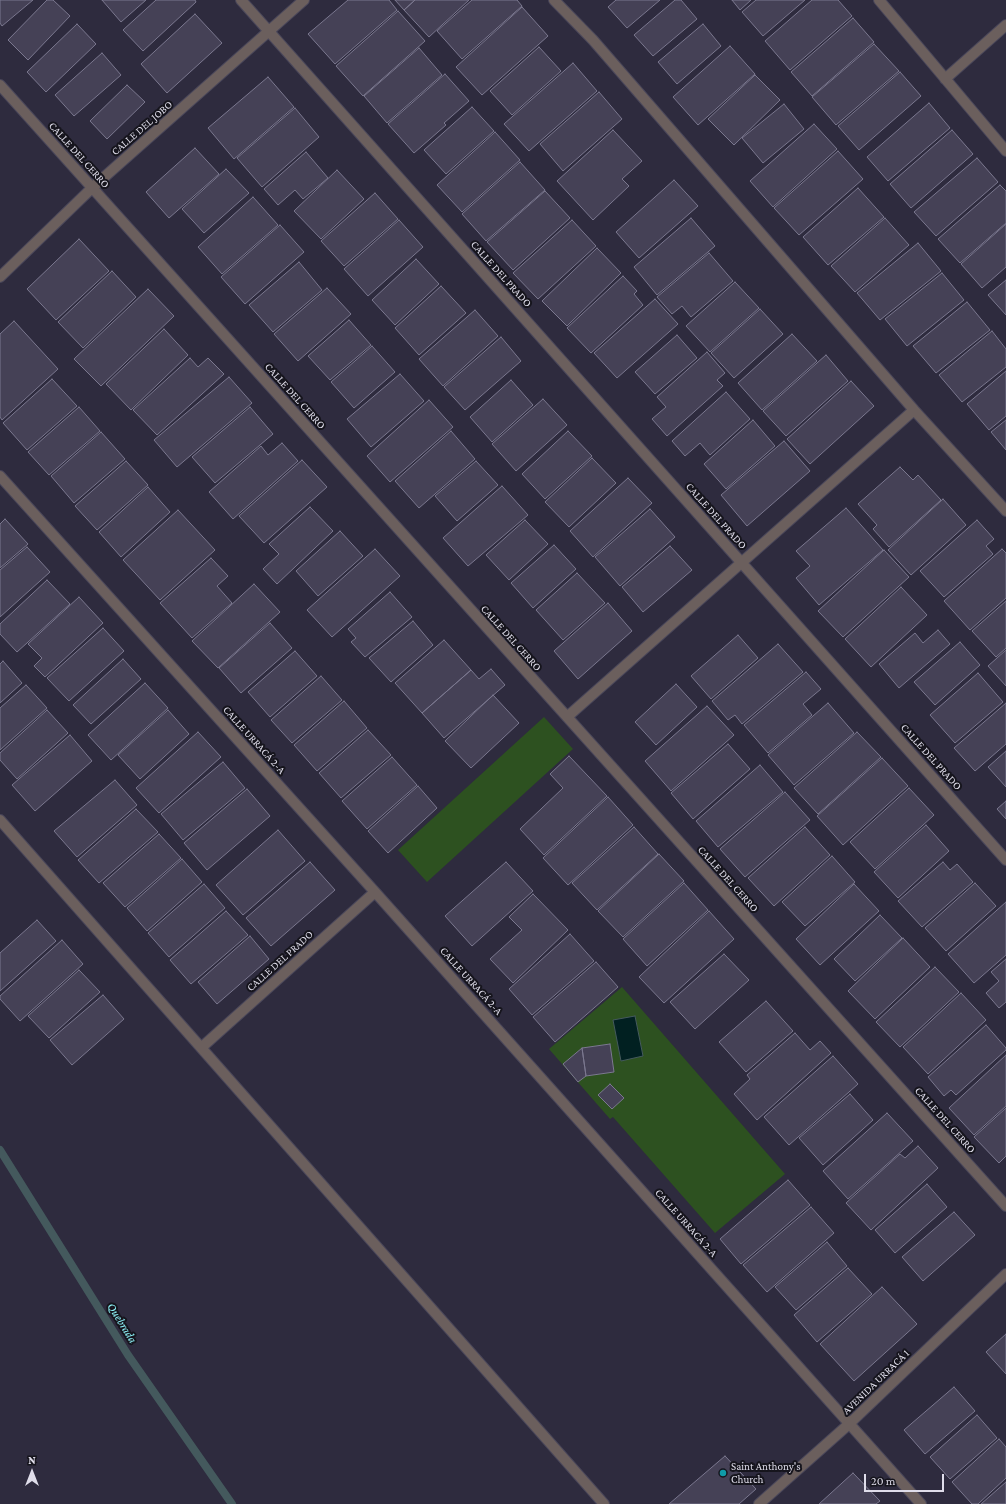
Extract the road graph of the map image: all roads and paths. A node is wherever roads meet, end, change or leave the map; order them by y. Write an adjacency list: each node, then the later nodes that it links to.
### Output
1 (241, 0): 6 (street, CALLE DEL PRADO)
2 (304, 0): 6 (street, CALLE DEL JOBO)
3 (554, 0): 12 (street)
4 (879, 0): 7 (street)
5 (1006, 25): 7 (street)
6 (269, 32): 10 (street, CALLE DEL JOBO); 15 (street, CALLE DEL PRADO)
7 (945, 79): 9 (street)
8 (0, 85): 10 (street, CALLE DEL CERRO)
9 (1006, 151)
10 (92, 187): 11 (street, CALLE DEL JOBO); 16 (street, CALLE DEL CERRO)
11 (0, 277)
12 (914, 410): 14 (street); 15 (street, CALLE DEL PRADO)
13 (0, 476): 19 (street, CALLE URRACÁ 2-A)
14 (1006, 512)
15 (742, 563): 16 (street, CALLE DEL PRADO); 18 (street, CALLE DEL PRADO)
16 (566, 717): 21 (street, CALLE DEL CERRO)
17 (0, 820): 20 (street)
18 (1006, 860)
19 (375, 892): 20 (street, CALLE DEL PRADO); 23 (street, CALLE URRACÁ 2-A)
20 (202, 1048): 24 (street)
21 (1006, 1206)
22 (1006, 1274): 23 (street, AVENIDA URRACÁ 1)
23 (849, 1424): 25 (street, AVENIDA URRACÁ 1); 26 (street, CALLE URRACÁ 2-A)
24 (604, 1504)
25 (759, 1504)
26 (921, 1504)

